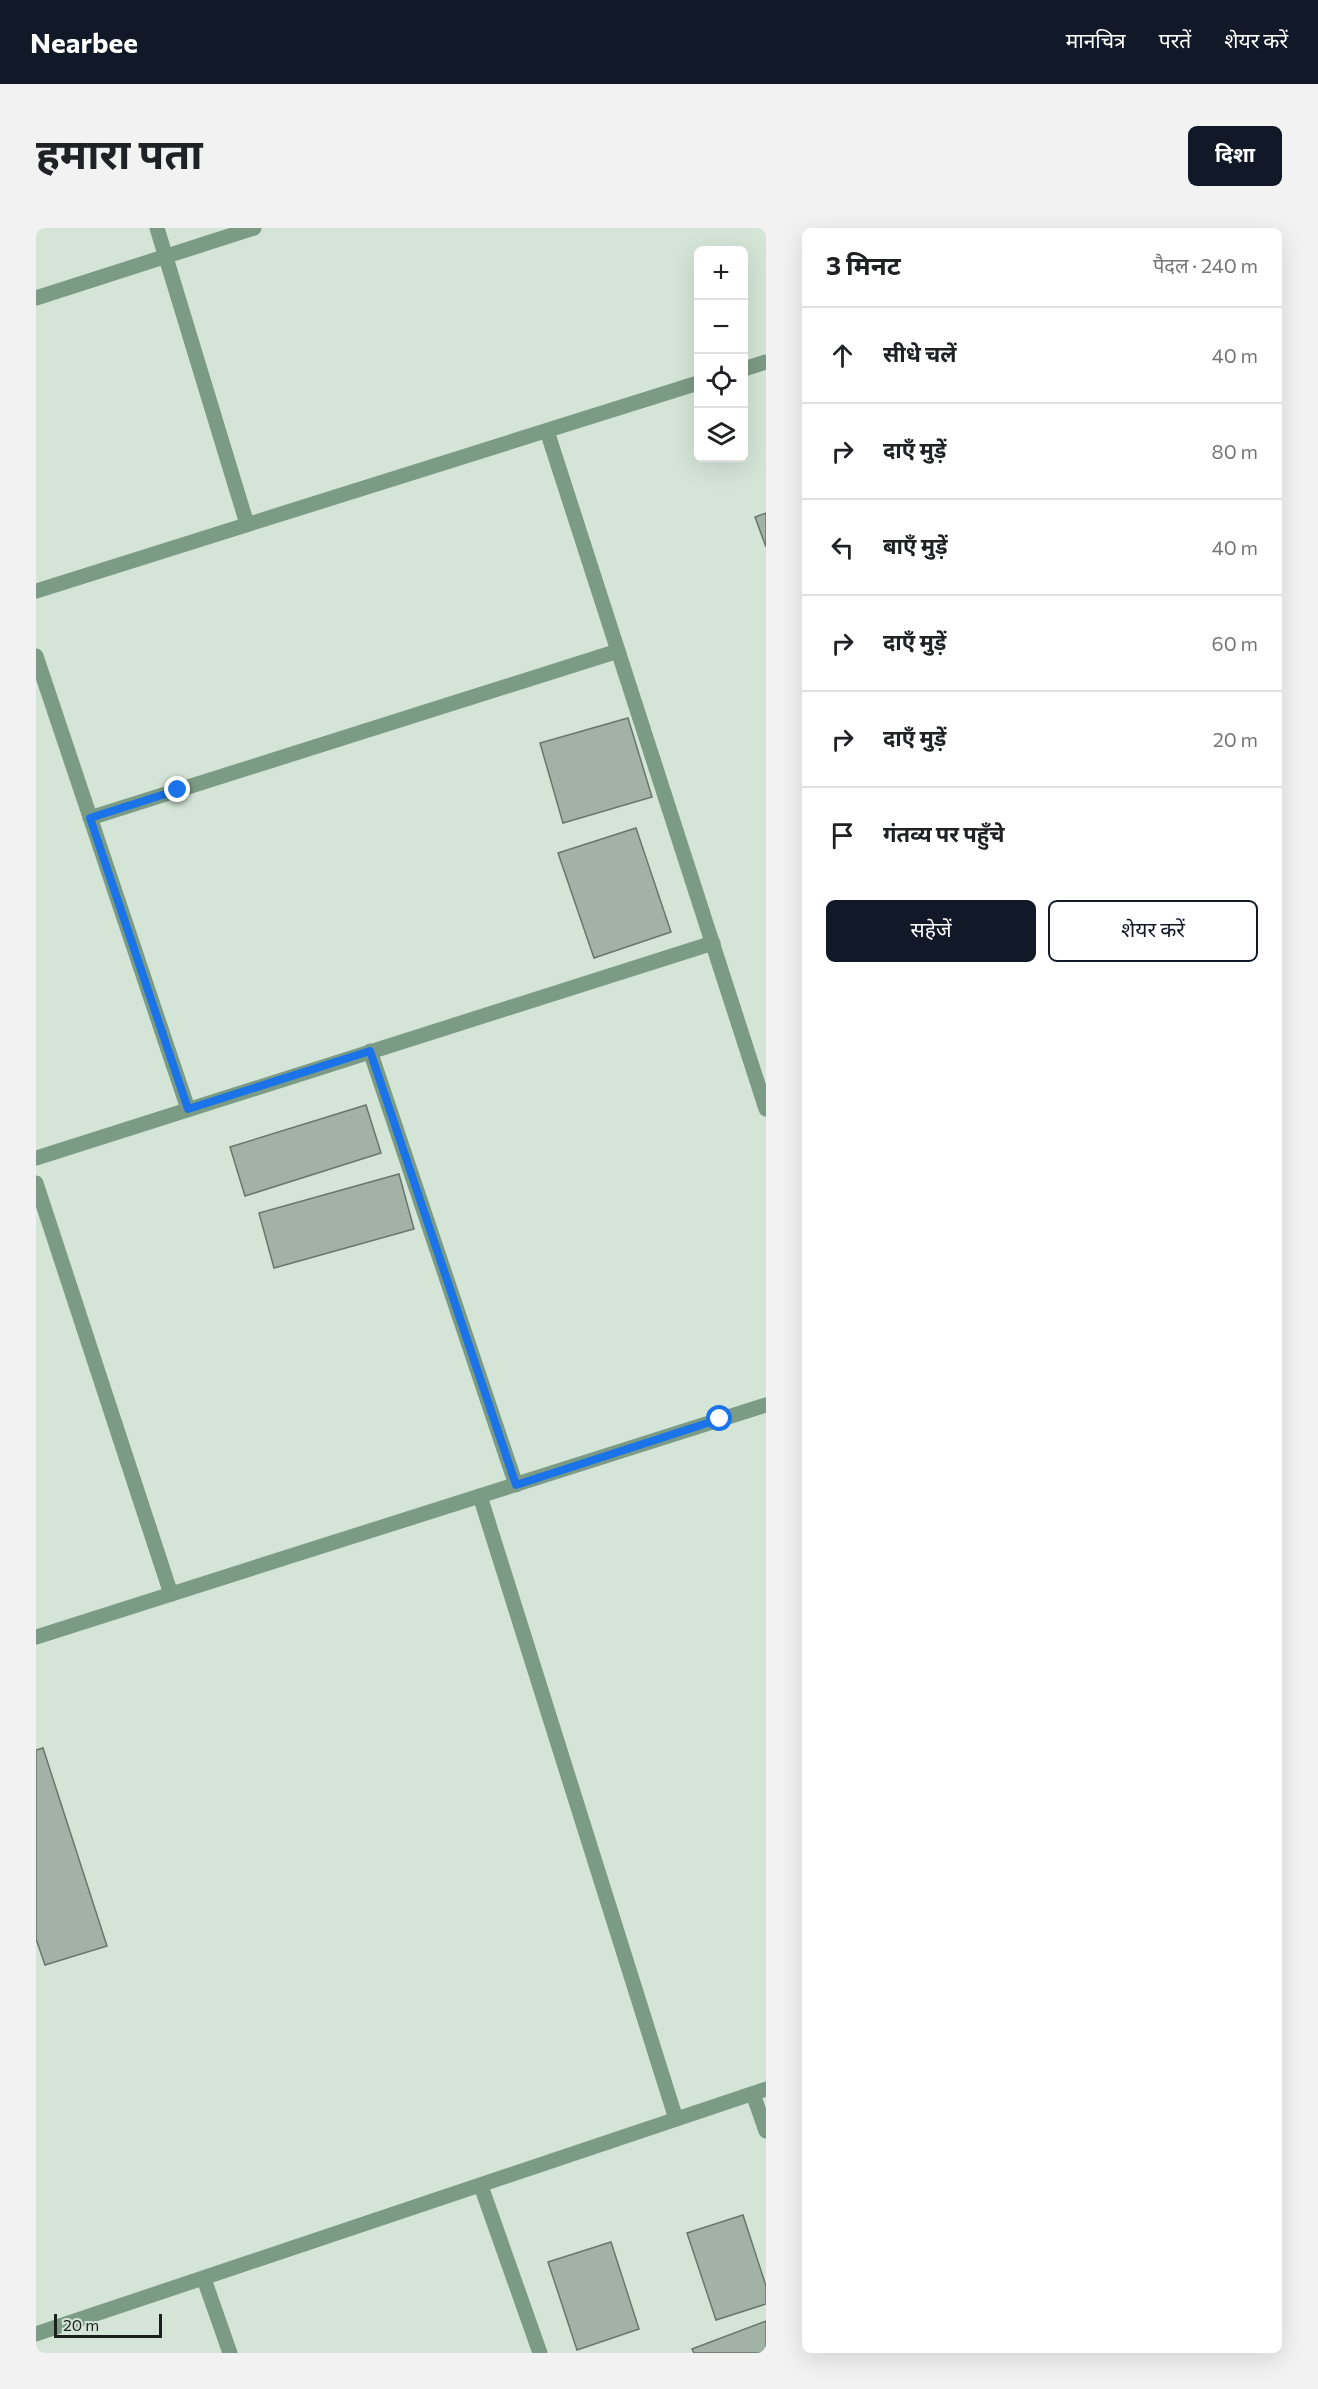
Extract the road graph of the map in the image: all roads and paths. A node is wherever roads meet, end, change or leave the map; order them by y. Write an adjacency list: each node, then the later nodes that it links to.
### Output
1 (157, 228): 3 (street)
2 (254, 228): 3 (street)
3 (166, 256): 4 (street); 9 (street)
4 (36, 298)
5 (766, 362): 6 (street)
6 (748, 368)
7 (694, 385): 8 (street)
8 (547, 431): 9 (street); 11 (street)
9 (247, 524): 10 (street)
10 (36, 591)
11 (618, 651): 13 (street); 14 (street)
12 (36, 656): 13 (street)
13 (90, 818): 16 (street)
14 (712, 943): 15 (street); 17 (street)
15 (370, 1051): 16 (street); 21 (street)
16 (188, 1109): 18 (street)
17 (766, 1109)
18 (36, 1158)
19 (36, 1183): 23 (street)
20 (766, 1405): 21 (street)
21 (516, 1485): 22 (street)
22 (480, 1496): 23 (street); 26 (street)
23 (171, 1594): 24 (street)
24 (36, 1637)
25 (760, 2091): 26 (street); 27 (street)
26 (676, 2119): 28 (street)
27 (766, 2131)
28 (481, 2186): 29 (street); 32 (street)
29 (204, 2279): 30 (street); 31 (street)
30 (36, 2334)
31 (230, 2353)
32 (540, 2353)

